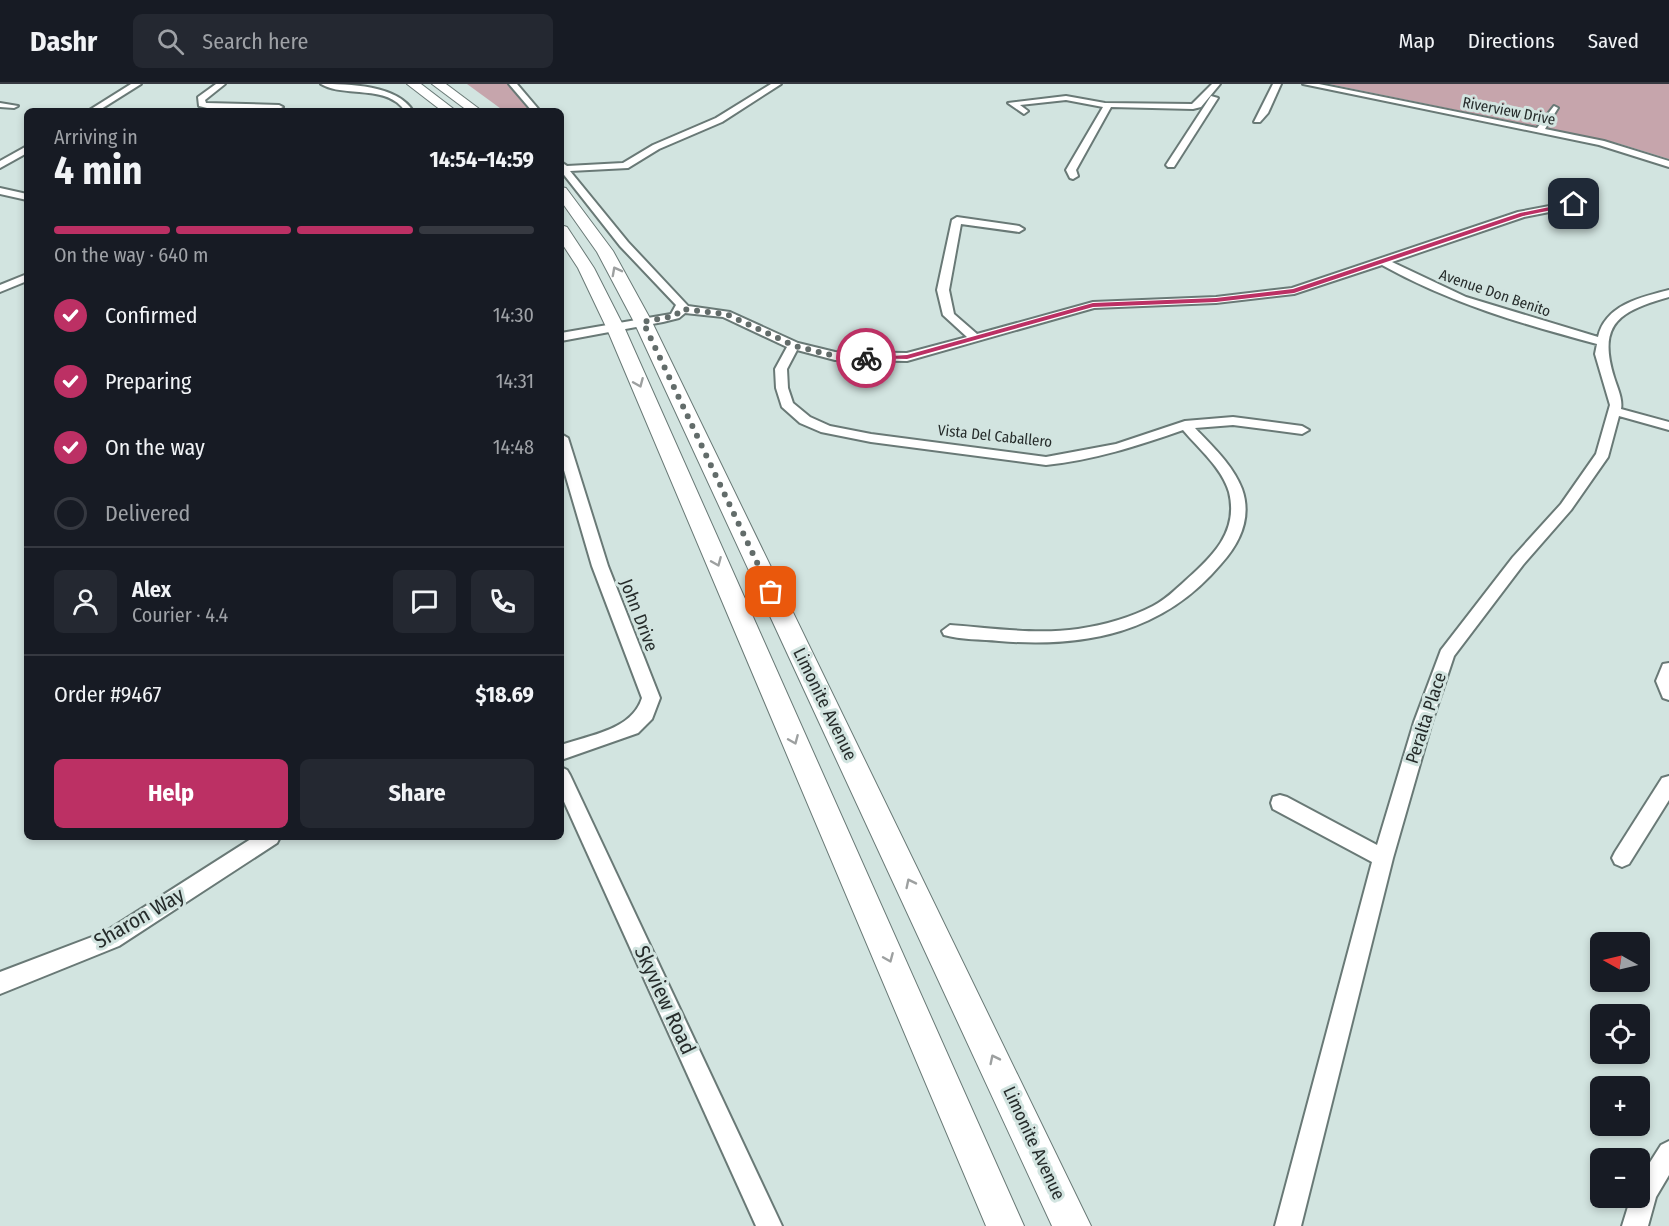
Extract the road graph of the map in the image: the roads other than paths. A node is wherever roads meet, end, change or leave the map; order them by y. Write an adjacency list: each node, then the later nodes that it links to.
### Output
1 (137, 84): 17 (street)
2 (221, 84): 16 (street)
3 (325, 84): 18 (street)
4 (413, 84): 19 (main road)
5 (438, 84): 20 (main road)
6 (513, 84): 21 (street)
7 (777, 84): 31 (street)
8 (1216, 84): 14 (street)
9 (1225, 84): 22 (street)
10 (1277, 84): 25 (street)
11 (1307, 84): 26 (street, Riverview Drive)
12 (0, 105): 15 (street)
13 (1108, 105): 14 (street); 24 (street); 33 (street)
14 (1197, 105): 22 (street)
15 (14, 106)
16 (279, 107)
17 (97, 108)
18 (408, 108)
19 (447, 108)
20 (472, 108)
21 (533, 108)
22 (1207, 108): 30 (street)
23 (1554, 108): 26 (street)
24 (1024, 111)
25 (1257, 120)
26 (1539, 131): 28 (street, Riverview Drive)
27 (24, 151): 29 (street)
28 (1669, 164)
29 (0, 165)
30 (1171, 165)
31 (564, 167)
32 (564, 168): 44 (street)
33 (1073, 176)
34 (0, 190): 36 (street)
35 (564, 195): 45 (main road, Limonite Avenue, one-way to 35)
36 (24, 196)
37 (1592, 201): 40 (street)
38 (1019, 229): 48 (street)
39 (564, 235): 46 (main road)
40 (1383, 261): 48 (street); 49 (street, Avenue Don Benito)
41 (24, 278): 42 (street)
42 (0, 289)
43 (1669, 293): 49 (street)
44 (682, 309): 45 (street); 50 (street)
45 (643, 322): 46 (street); 70 (main road, Limonite Avenue, one-way to 45)
46 (616, 329): 47 (street); 69 (main road, one-way to 69)
47 (564, 337)
48 (975, 338): 50 (street)
49 (1603, 342): 51 (street, Peralta Place)
50 (795, 346): 52 (street, Vista Del Caballero)
51 (1615, 411): 53 (street); 64 (street, Peralta Place)
52 (1185, 425): 54 (street, Vista Del Caballero); 56 (street)
53 (1669, 426)
54 (1302, 430)
55 (564, 460): 59 (street, John Drive)
56 (950, 631)
57 (1669, 669): 58 (street)
58 (1669, 693)
59 (564, 752)
60 (564, 782): 68 (street, Skyview Road)
61 (1669, 784): 65 (street)
62 (1280, 803): 64 (street)
63 (265, 840): 66 (street, Sharon Way)
64 (1383, 858): 71 (street, Peralta Place)
65 (1622, 858)
66 (0, 983)
67 (1669, 1153): 72 (street)
68 (769, 1226)
69 (1005, 1226)
70 (1072, 1226)
71 (1288, 1226)
72 (1635, 1226)

